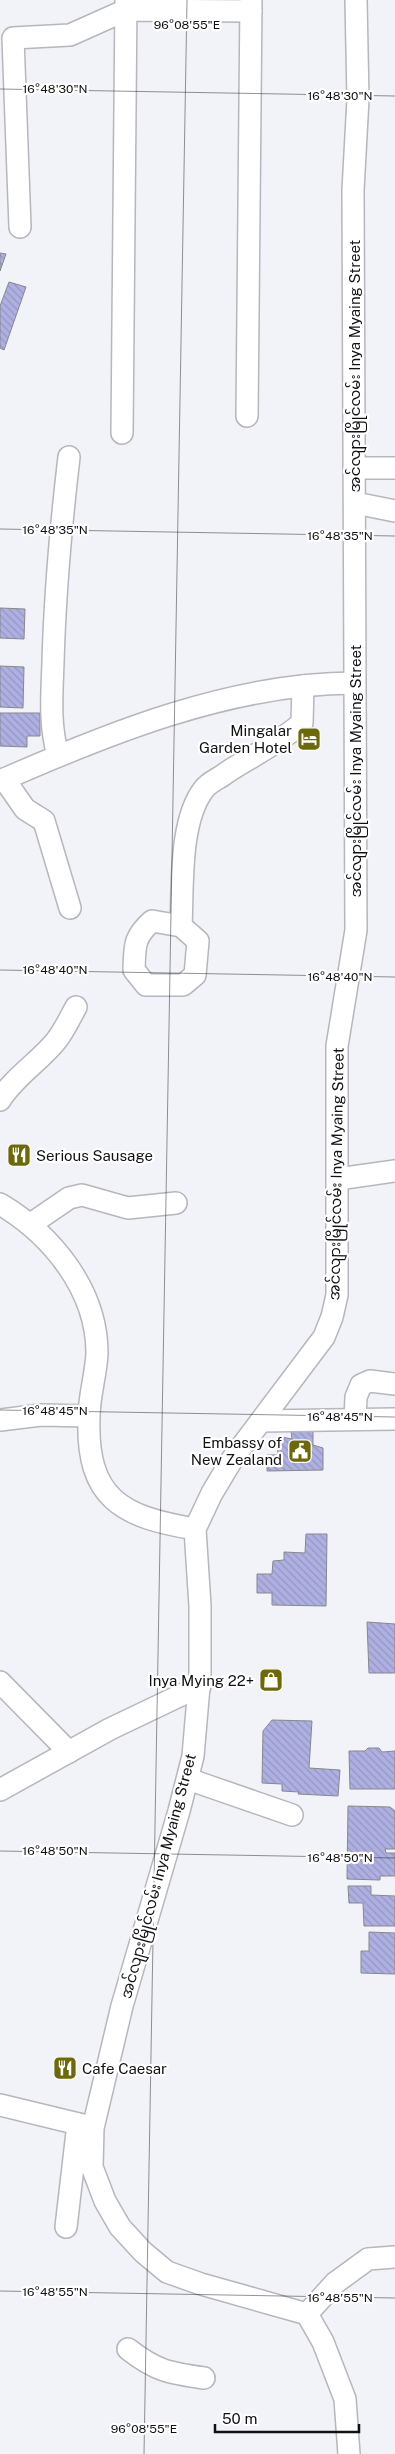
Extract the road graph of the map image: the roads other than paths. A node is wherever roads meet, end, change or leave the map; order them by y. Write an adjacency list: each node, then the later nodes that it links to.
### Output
1 (356, 0): 8 (street, အင်လျားမြိုင်လမ်း Inya Myaing Street)
2 (126, 5): 3 (street); 4 (street); 6 (street)
3 (251, 6): 5 (street)
4 (20, 228)
5 (247, 416)
6 (122, 433)
7 (70, 457): 14 (street)
8 (354, 468): 9 (street); 10 (street, အင်လျားမြိုင်လမ်း Inya Myaing Street)
9 (395, 468)
10 (355, 503): 11 (street); 12 (street, အင်လျားမြိုင်လမ်း Inya Myaing Street)
11 (395, 510)
12 (354, 683): 13 (street); 21 (street, အင်လျားမြိုင်လမ်း Inya Myaing Street)
13 (304, 686): 14 (street); 17 (street)
14 (58, 756): 15 (street)
15 (2, 780): 16 (street)
16 (70, 908)
17 (181, 926)
18 (76, 1007): 19 (street)
19 (0, 1100)
20 (395, 1171): 21 (street)
21 (338, 1179): 30 (street, အင်လျားမြိုင်လမ်း Inya Myaing Street)
22 (176, 1203): 24 (street)
23 (0, 1204): 24 (street)
24 (31, 1224): 26 (street)
25 (395, 1384): 27 (street)
26 (88, 1416): 29 (street); 31 (street)
27 (355, 1419): 28 (street); 30 (street)
28 (395, 1419)
29 (0, 1420)
30 (261, 1420): 31 (street, အင်လျားမြိုင်လမ်း Inya Myaing Street)
31 (195, 1529): 33 (street, အင်လျားမြိုင်လမ်း Inya Myaing Street)
32 (0, 1682): 34 (street)
33 (200, 1686): 34 (street); 35 (street, အင်လျားမြိုင်လမ်း Inya Myaing Street)
34 (69, 1752): 36 (street)
35 (188, 1779): 37 (street); 39 (street, အင်လျားမြိုင်လမ်း Inya Myaing Street)
36 (1, 1788)
37 (292, 1815)
38 (0, 2105): 39 (street)
39 (86, 2126): 40 (street); 42 (street, အင်လျားမြိုင်လမ်း Inya Myaing Street)
40 (66, 2227)
41 (395, 2257): 42 (street)
42 (307, 2314): 45 (street)
43 (128, 2349): 44 (street)
44 (204, 2378)
45 (349, 2454)

